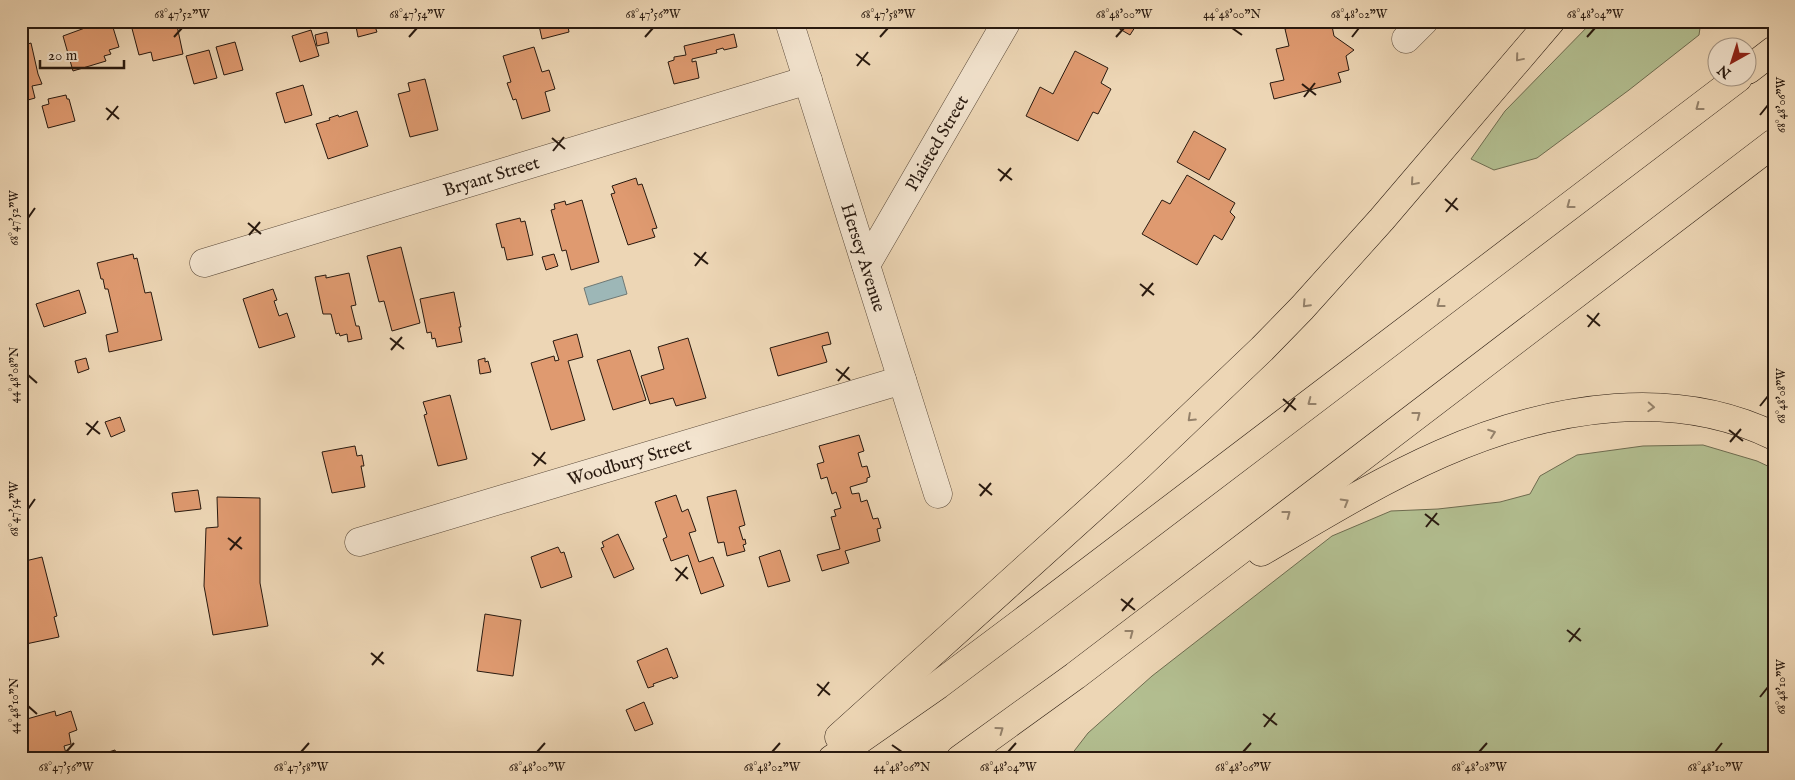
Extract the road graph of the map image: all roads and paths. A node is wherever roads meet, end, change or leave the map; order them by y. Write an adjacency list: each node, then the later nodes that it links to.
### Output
1 (789, 21): 6 (street, Hersey Avenue)
2 (1008, 21): 10 (street, Plaisted Street)
3 (1551, 21): 16 (highway, one-way to 16)
4 (1774, 50): 5 (highway)
5 (1758, 62)
6 (808, 80): 9 (street, Bryant Street); 10 (street, Hersey Avenue)
7 (1725, 88): 17 (highway, one-way to 17)
8 (1774, 143): 15 (highway, one-way to 8)
9 (204, 264)
10 (866, 265): 11 (street, Hersey Avenue)
11 (902, 380): 13 (street, Hersey Avenue); 14 (street, Woodbury Street)
12 (1774, 436): 15 (highway, one-way to 12)
13 (938, 494)
14 (359, 542)
15 (1152, 616): 18 (highway, one-way to 15)
16 (815, 759)
17 (832, 759)
18 (960, 759)

